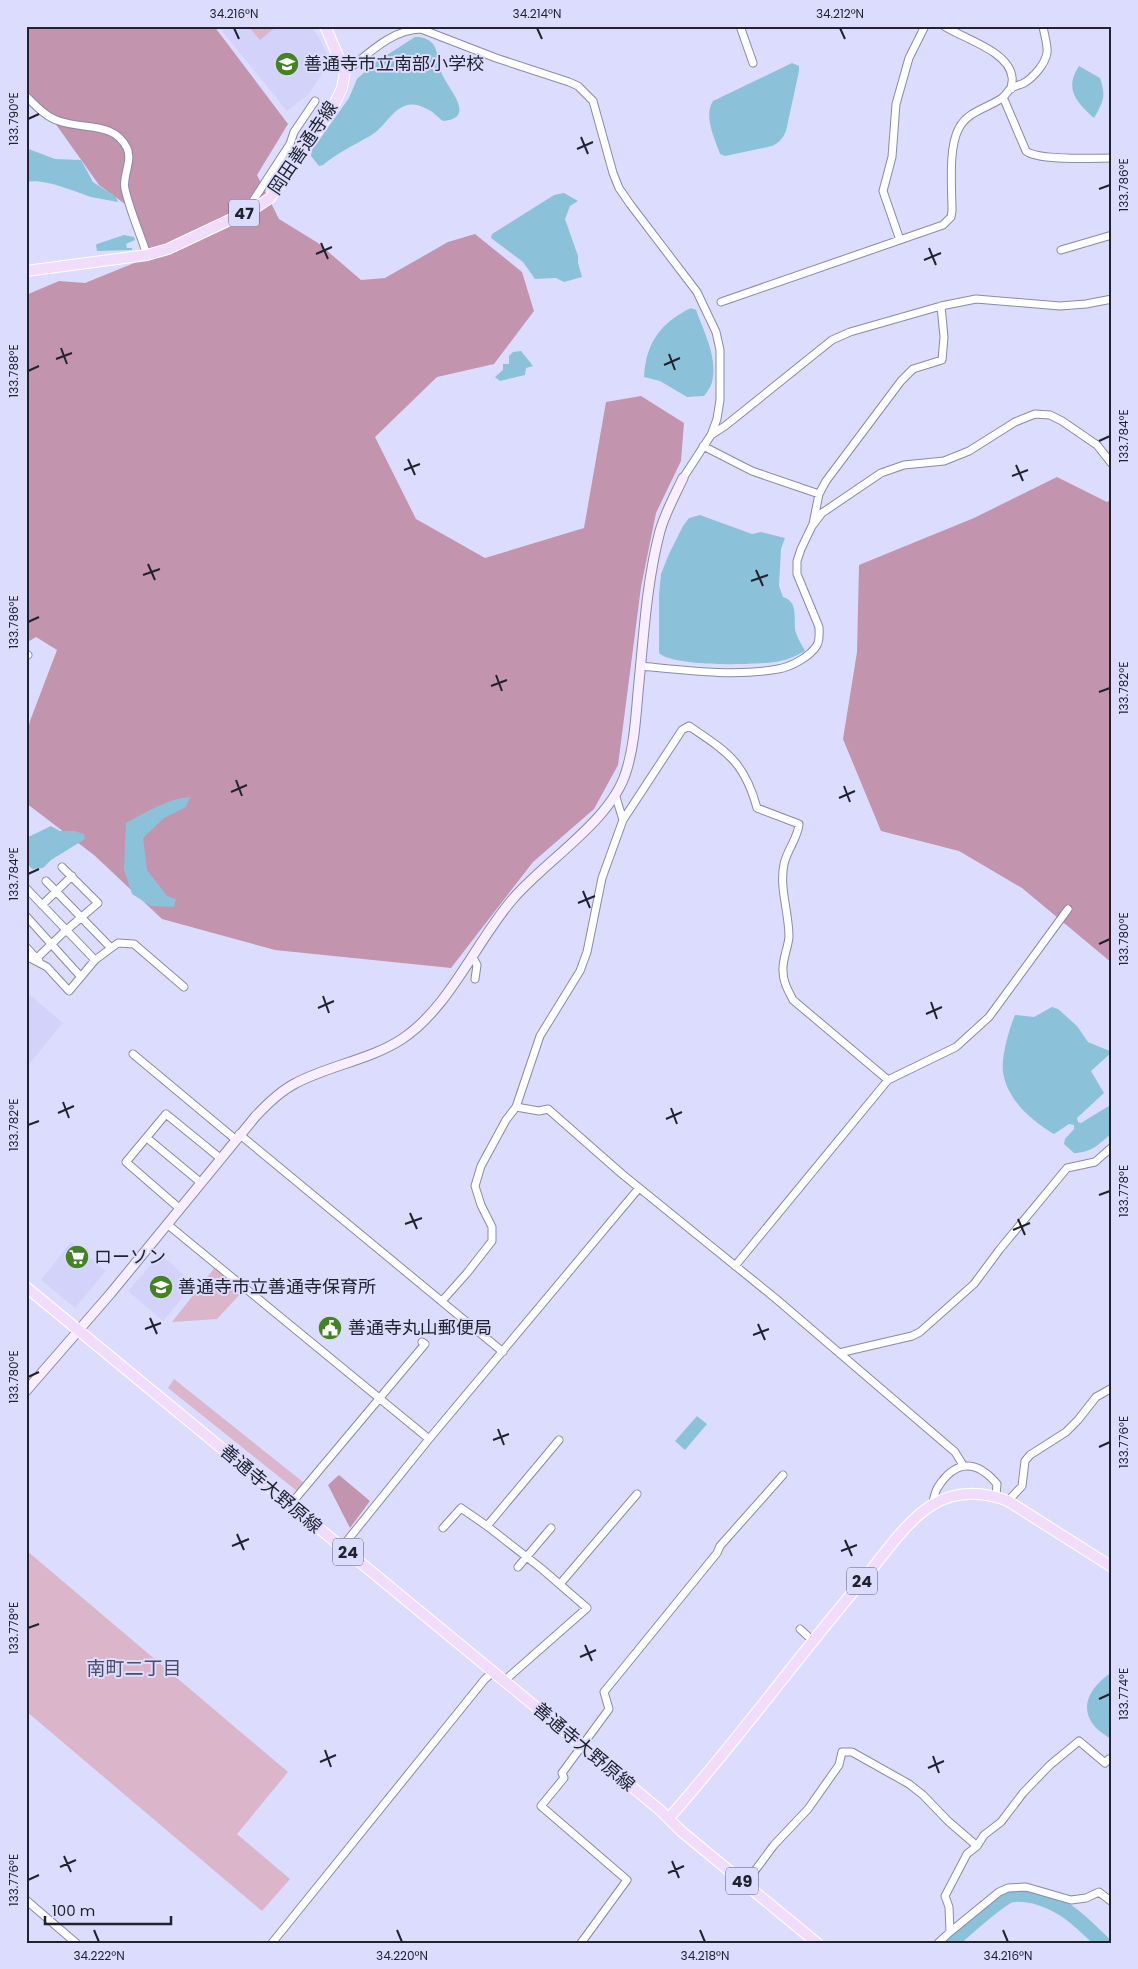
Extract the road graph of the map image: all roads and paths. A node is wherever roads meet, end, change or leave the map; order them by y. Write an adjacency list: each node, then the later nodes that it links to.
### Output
1 (325, 26): 8 (main road)
2 (740, 26): 7 (street)
3 (925, 26): 16 (street)
4 (944, 26): 9 (street)
5 (1043, 26): 9 (street)
6 (422, 28): 8 (street); 23 (street)
7 (753, 63)
8 (345, 72): 14 (main road, 岡田善通寺線 / 47)
9 (1011, 89): 11 (street)
10 (26, 96): 18 (street)
11 (1003, 97): 13 (street); 16 (street)
12 (315, 100): 14 (street)
13 (1112, 158)
14 (245, 213): 18 (main road, 岡田善通寺線 / 47)
15 (1112, 235): 17 (street)
16 (900, 240): 21 (street)
17 (1061, 250)
18 (147, 255): 19 (main road, 岡田善通寺線 / 47)
19 (28, 268)
20 (1112, 299): 22 (street)
21 (721, 302)
22 (941, 306): 23 (street); 27 (street)
23 (711, 435): 24 (street)
24 (703, 446): 26 (street); 27 (street)
25 (1112, 464): 28 (street)
26 (683, 478): 29 (street)
27 (818, 494): 28 (street)
28 (812, 526): 29 (street)
29 (640, 666): 30 (street)
30 (615, 794): 31 (street); 46 (street)
31 (623, 820): 54 (street); 55 (street)
32 (62, 866): 33 (street)
33 (72, 876): 36 (street); 40 (street)
34 (46, 881): 36 (street)
35 (26, 888): 37 (street)
36 (56, 891): 37 (street); 40 (street)
37 (42, 904): 41 (street)
38 (1068, 909): 54 (street)
39 (26, 916): 42 (street)
40 (81, 917): 41 (street); 44 (street)
41 (66, 930): 42 (street); 48 (street)
42 (51, 944): 47 (street); 50 (street)
43 (26, 947): 47 (street)
44 (111, 948): 48 (street); 52 (street)
45 (26, 956): 49 (street)
46 (472, 956): 51 (street); 56 (street)
47 (37, 958): 49 (street)
48 (95, 960): 50 (street)
49 (43, 965): 50 (street)
50 (81, 976)
51 (475, 979)
52 (184, 987)
53 (133, 1054): 56 (street)
54 (888, 1080): 64 (street)
55 (516, 1107): 61 (street); 66 (street)
56 (237, 1136): 59 (street); 66 (street)
57 (146, 1138): 59 (street); 60 (street); 62 (street)
58 (1112, 1147): 70 (street)
59 (220, 1158): 60 (street)
60 (200, 1182): 62 (street)
61 (639, 1188): 64 (street); 69 (street)
62 (180, 1208): 63 (street)
63 (167, 1224): 67 (street); 73 (street)
64 (735, 1266): 70 (street)
65 (26, 1287): 67 (main road, 善通寺大野原線 / 24)
66 (442, 1301): 69 (street)
67 (78, 1329): 72 (street); 81 (main road, 善通寺大野原線 / 24)
68 (422, 1342): 73 (street)
69 (503, 1352): 74 (street)
70 (839, 1353): 76 (street)
71 (1112, 1388): 80 (street)
72 (26, 1391)
73 (380, 1397): 74 (street); 81 (street)
74 (430, 1438): 86 (street)
75 (559, 1440): 83 (street)
76 (963, 1465): 79 (street); 82 (street)
77 (783, 1475): 95 (street)
78 (637, 1494): 90 (street)
79 (996, 1496): 80 (main road, 24); 82 (main road, 24)
80 (1008, 1501): 89 (main road, 24)
81 (290, 1505): 86 (main road, 善通寺大野原線 / 24)
82 (932, 1505): 92 (main road, 24)
83 (487, 1526): 84 (street); 87 (street)
84 (443, 1528)
85 (551, 1528): 87 (street)
86 (342, 1547): 93 (main road, 善通寺大野原線 / 24)
87 (527, 1557): 88 (street); 90 (street)
88 (518, 1567)
89 (1112, 1567)
90 (560, 1584): 94 (street)
91 (800, 1628): 92 (street)
92 (813, 1642): 97 (main road, 24)
93 (493, 1672): 94 (main road, 善通寺大野原線 / 24); 104 (street)
94 (504, 1681): 95 (main road, 善通寺大野原線 / 24)
95 (582, 1745): 97 (main road, 善通寺大野原線 / 24); 105 (street)
96 (1112, 1760): 98 (street)
97 (669, 1818): 99 (main road, 49)
98 (977, 1846): 99 (street); 102 (street)
99 (745, 1884): 106 (main road, 49)
100 (26, 1900): 103 (street)
101 (1112, 1902): 102 (street)
102 (950, 1932): 107 (street)
103 (76, 1943)
104 (272, 1943)
105 (580, 1943)
106 (817, 1943)
107 (938, 1943)

